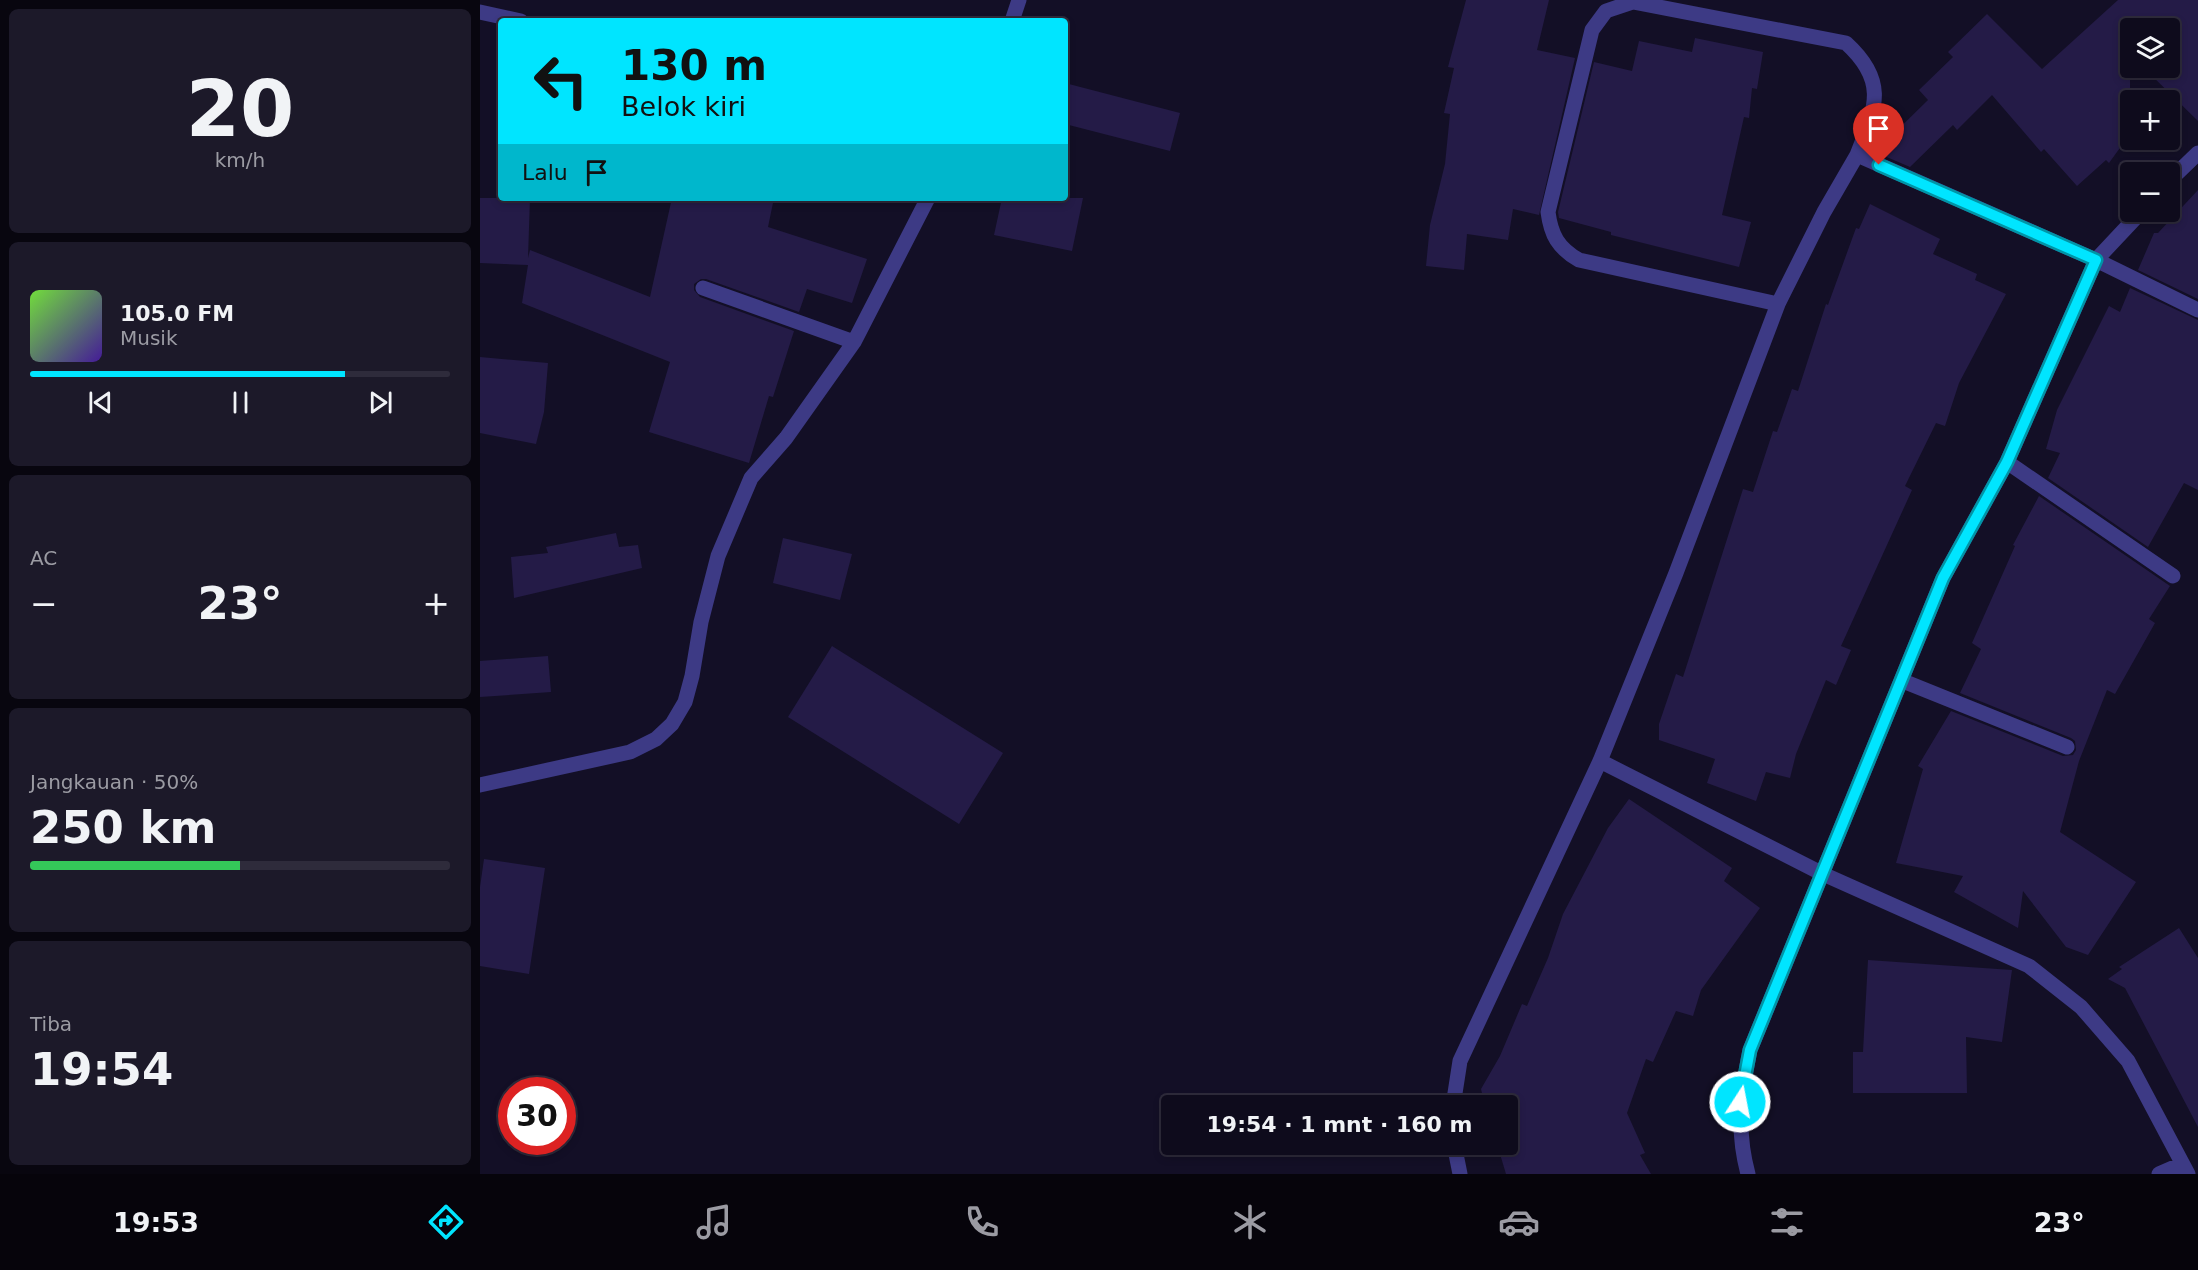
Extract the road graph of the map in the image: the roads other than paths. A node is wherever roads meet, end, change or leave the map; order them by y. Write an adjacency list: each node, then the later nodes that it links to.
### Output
1 (1018, 0): 4 (street)
2 (480, 12): 3 (street)
3 (507, 18)
4 (1013, 18)
5 (2198, 153): 7 (street)
6 (1857, 155): 10 (street); 12 (street); 12 (street)
7 (2180, 170)
8 (926, 201): 14 (street)
9 (2132, 222): 10 (street)
10 (2096, 260): 13 (street); 15 (street)
11 (703, 288): 14 (street)
12 (1778, 304): 19 (street)
13 (2198, 310)
14 (854, 342): 20 (street)
15 (2007, 462): 16 (street); 17 (street)
16 (2173, 576)
17 (1903, 681): 18 (street); 21 (street)
18 (2067, 747)
19 (1600, 761): 21 (street); 22 (street)
20 (480, 785)
21 (1824, 874): 24 (street); 26 (street)
22 (1455, 1095)
23 (1456, 1155): 25 (street)
24 (2185, 1169): 27 (street)
25 (1460, 1174)
26 (1748, 1174)
27 (2159, 1174)

